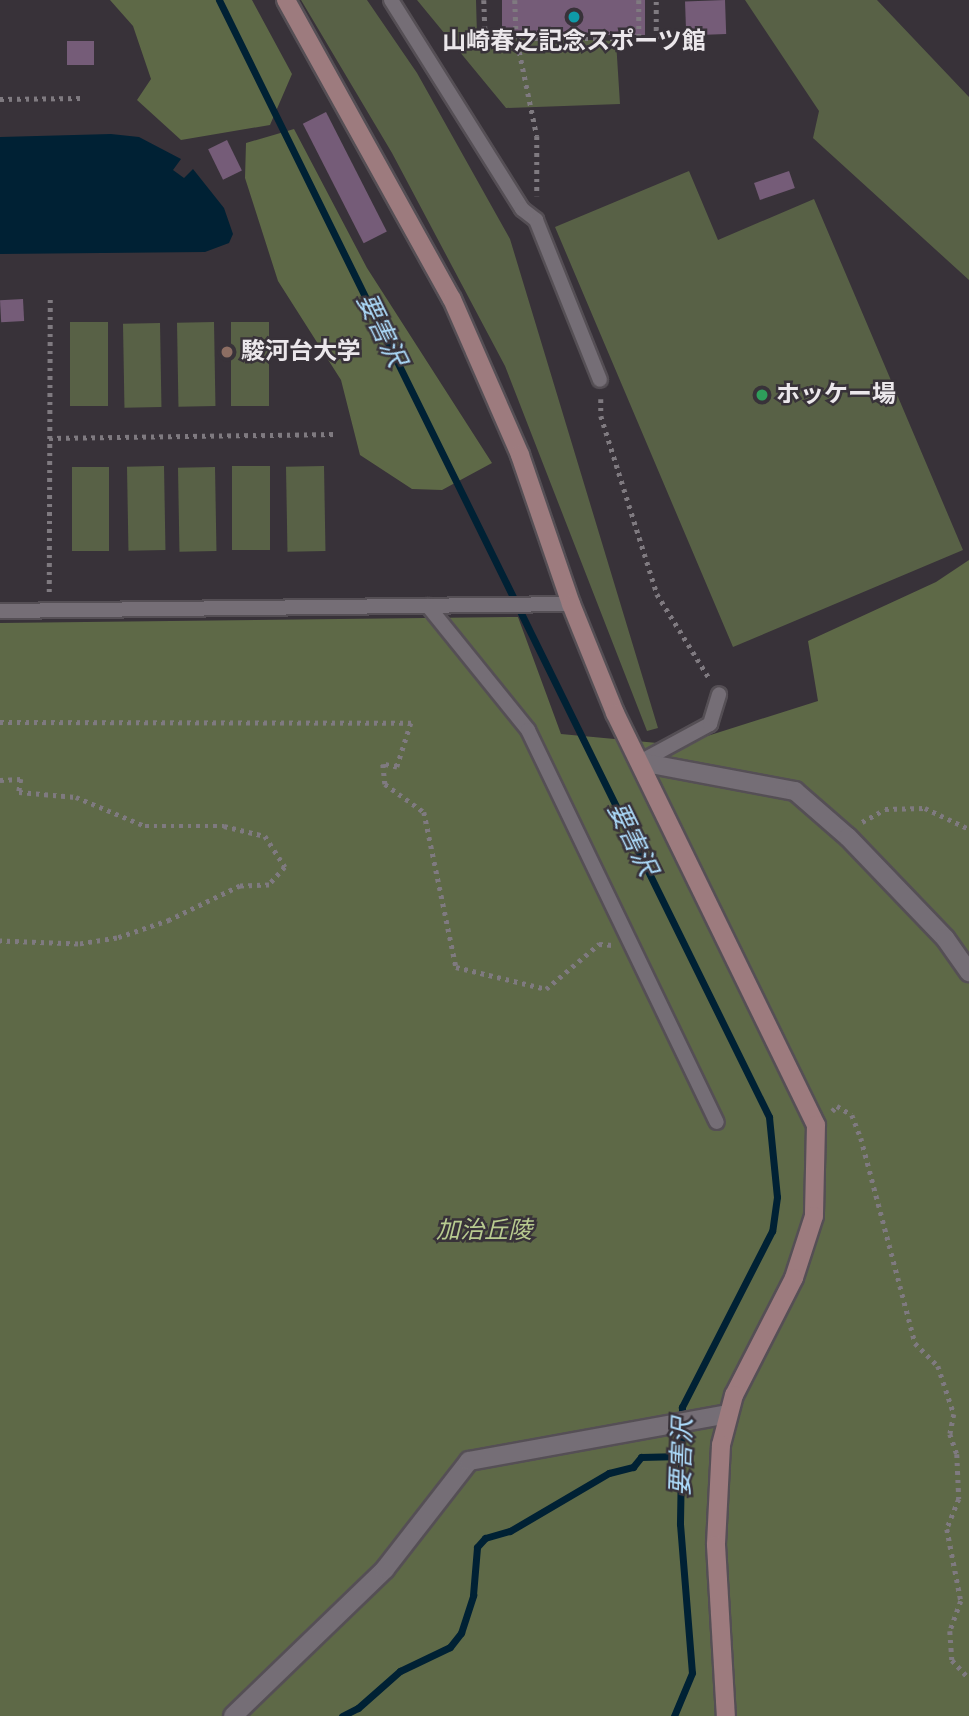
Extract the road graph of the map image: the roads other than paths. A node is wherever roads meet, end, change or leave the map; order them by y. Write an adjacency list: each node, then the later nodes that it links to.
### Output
1 (286, 0): 4 (street)
2 (391, 0): 3 (lane)
3 (600, 380)
4 (571, 604): 5 (lane); 8 (street)
5 (428, 606): 6 (lane); 10 (lane)
6 (0, 611)
7 (719, 694): 8 (lane)
8 (640, 762): 9 (street); 11 (street)
9 (969, 972)
10 (717, 1122)
11 (727, 1413): 12 (street); 13 (street)
12 (233, 1716)
13 (726, 1716)

